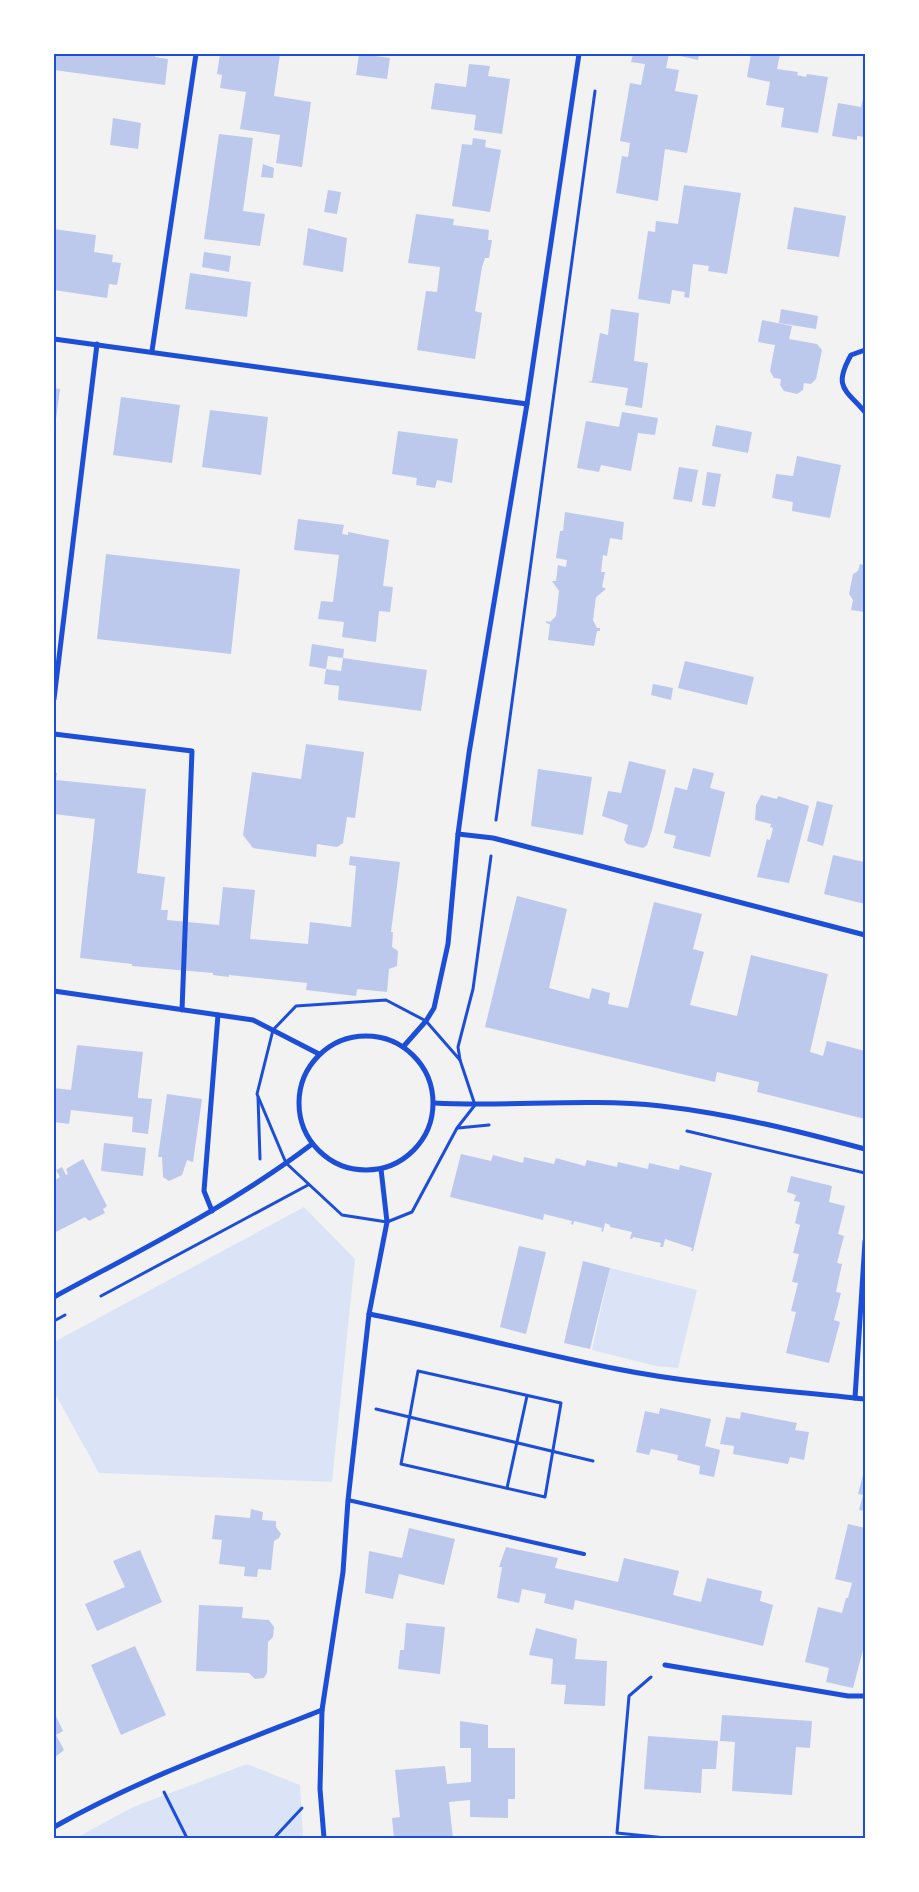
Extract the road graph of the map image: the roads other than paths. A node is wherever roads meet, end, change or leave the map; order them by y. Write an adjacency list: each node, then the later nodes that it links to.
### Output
1 (196, 54): 6 (street)
2 (578, 54): 7 (street)
3 (54, 339): 4 (street)
4 (97, 344): 6 (street); 9 (street)
5 (865, 350): 8 (street)
6 (152, 351): 7 (street)
7 (527, 404): 11 (street)
8 (865, 412)
9 (54, 699)
10 (54, 734): 14 (street)
11 (458, 834): 12 (street); 16 (street)
12 (865, 935)
13 (54, 991): 14 (street)
14 (182, 1010): 15 (street)
15 (218, 1015): 17 (street); 22 (street)
16 (403, 1047): 17 (street); 18 (street)
17 (319, 1054): 19 (street)
18 (434, 1103): 20 (street); 21 (street)
19 (312, 1144): 21 (street); 22 (street)
20 (865, 1149)
21 (381, 1169): 25 (street)
22 (212, 1211): 24 (street)
23 (865, 1241): 26 (street)
24 (54, 1297)
25 (369, 1314): 26 (street); 28 (street)
26 (854, 1398): 27 (street)
27 (865, 1399)
28 (348, 1500): 29 (lane); 32 (street)
29 (584, 1554)
30 (665, 1665): 31 (street)
31 (865, 1696)
32 (322, 1710): 33 (street); 34 (street)
33 (54, 1827)
34 (324, 1838)

